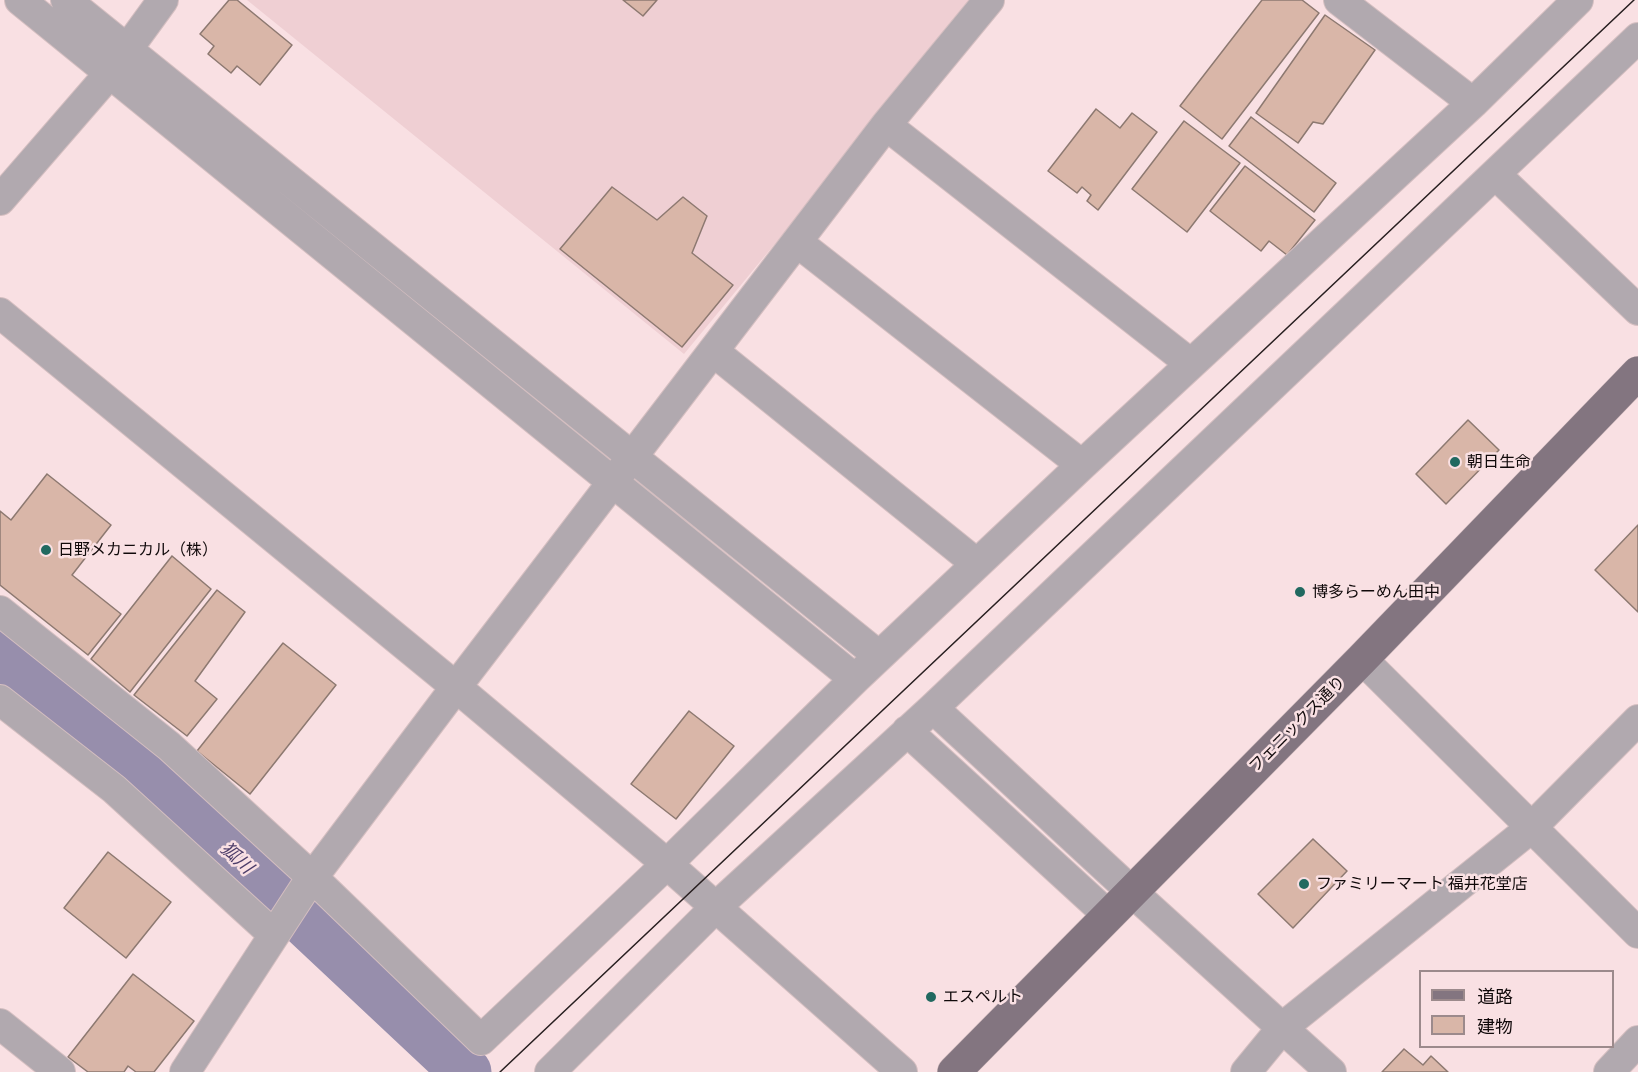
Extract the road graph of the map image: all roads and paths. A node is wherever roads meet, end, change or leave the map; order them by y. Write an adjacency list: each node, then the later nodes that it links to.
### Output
1 (20, 0): 9 (street)
2 (66, 0): 8 (street)
3 (164, 0): 8 (street)
4 (989, 0): 11 (street)
5 (1340, 0): 10 (street)
6 (1578, 0): 10 (street)
7 (1638, 38): 12 (street)
8 (127, 49): 9 (street); 20 (street)
9 (110, 73): 13 (street); 22 (street)
10 (1473, 103): 18 (street)
11 (886, 125): 14 (street); 18 (street)
12 (1495, 174): 15 (street); 30 (street)
13 (0, 200)
14 (797, 242): 17 (street); 21 (street)
15 (1638, 310)
16 (0, 313): 28 (street)
17 (713, 351): 20 (street); 23 (street)
18 (1191, 364): 21 (street)
19 (1638, 373): 26 (main road, フェニックス通り)
20 (632, 457): 22 (street); 25 (street)
21 (1082, 465): 23 (street)
22 (613, 483): 27 (street); 28 (street)
23 (977, 564): 25 (street)
24 (0, 612): 35 (street)
25 (879, 656): 27 (street)
26 (1362, 659): 33 (street); 36 (main road, フェニックス通り)
27 (855, 679): 34 (street)
28 (456, 687): 34 (street); 35 (street)
29 (0, 700): 40 (street)
30 (933, 708): 32 (street); 36 (street)
31 (1638, 720): 33 (street)
32 (908, 731): 37 (street); 38 (street)
33 (1532, 828): 39 (street); 42 (street)
34 (667, 864): 35 (street); 37 (street)
35 (310, 882): 40 (street)
36 (1131, 891): 38 (main road, フェニックス通り); 42 (street)
37 (716, 908): 46 (street); 47 (street)
38 (1108, 915): 48 (main road, フェニックス通り)
39 (1638, 933)
40 (274, 935): 45 (street)
41 (0, 1024): 44 (street)
42 (1283, 1027): 49 (street); 50 (street)
43 (1638, 1041): 51 (street)
44 (60, 1072)
45 (185, 1072)
46 (550, 1072)
47 (902, 1072)
48 (954, 1072)
49 (1246, 1072)
50 (1331, 1072)
51 (1609, 1072)

